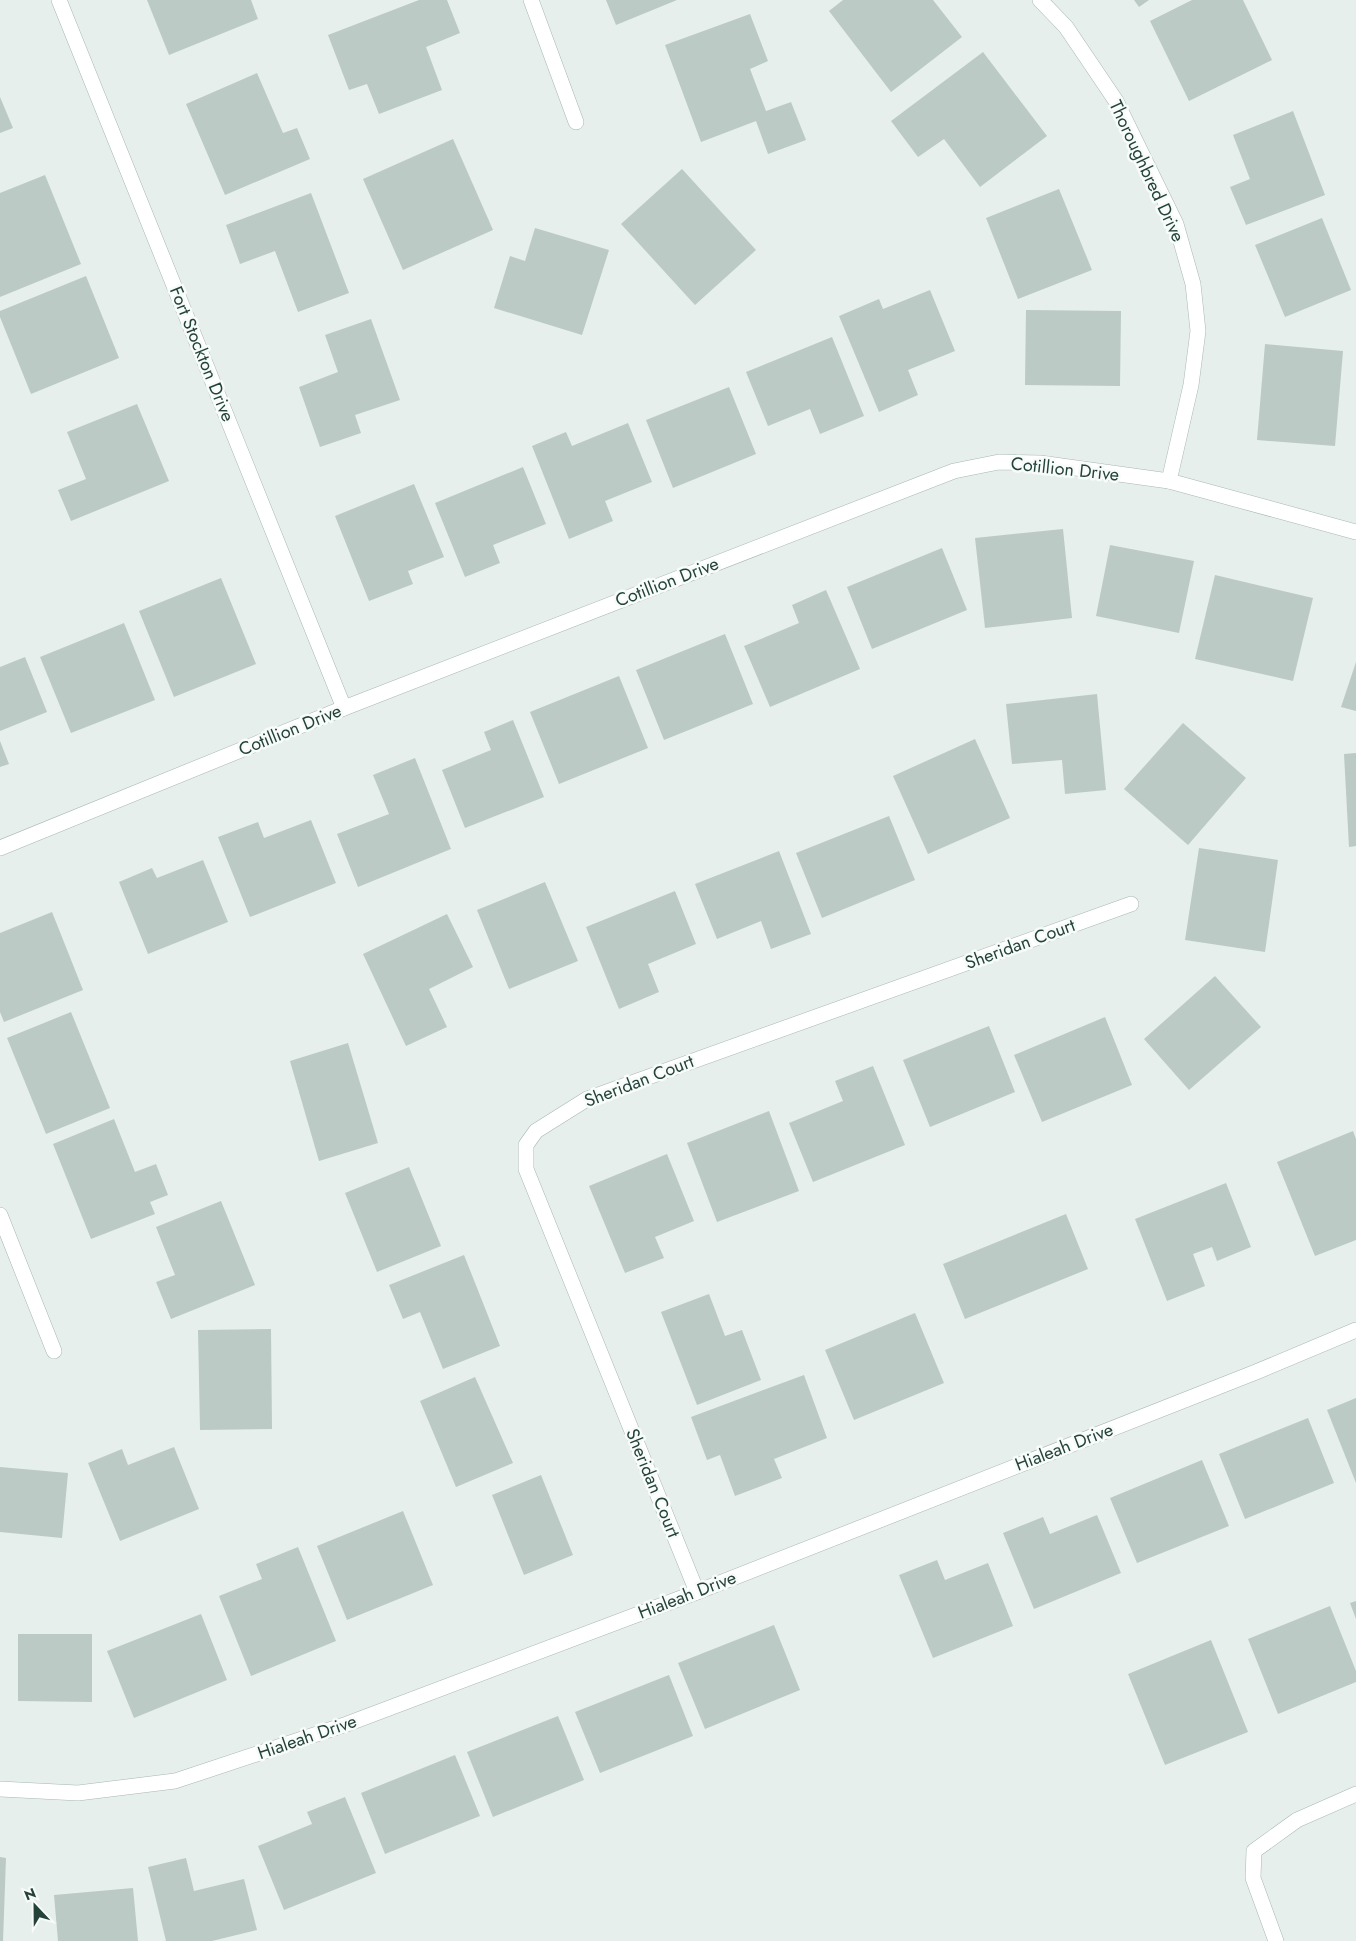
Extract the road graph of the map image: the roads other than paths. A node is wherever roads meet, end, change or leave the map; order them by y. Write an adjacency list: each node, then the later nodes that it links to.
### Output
1 (59, 0): 7 (street, Fort Stockton Drive)
2 (531, 0): 4 (street)
3 (1040, 0): 5 (street, Thoroughbred Drive)
4 (576, 122)
5 (1169, 481): 6 (street, Cotillion Drive); 7 (street, Cotillion Drive)
6 (1356, 532)
7 (344, 708): 8 (street, Cotillion Drive)
8 (0, 848)
9 (1131, 904): 13 (street, Sheridan Court)
10 (0, 1215): 12 (street)
11 (1356, 1330): 13 (street, Hialeah Drive)
12 (54, 1351)
13 (697, 1592): 14 (street, Hialeah Drive)
14 (0, 1790)
15 (1356, 1794): 16 (street)
16 (1276, 1941)

